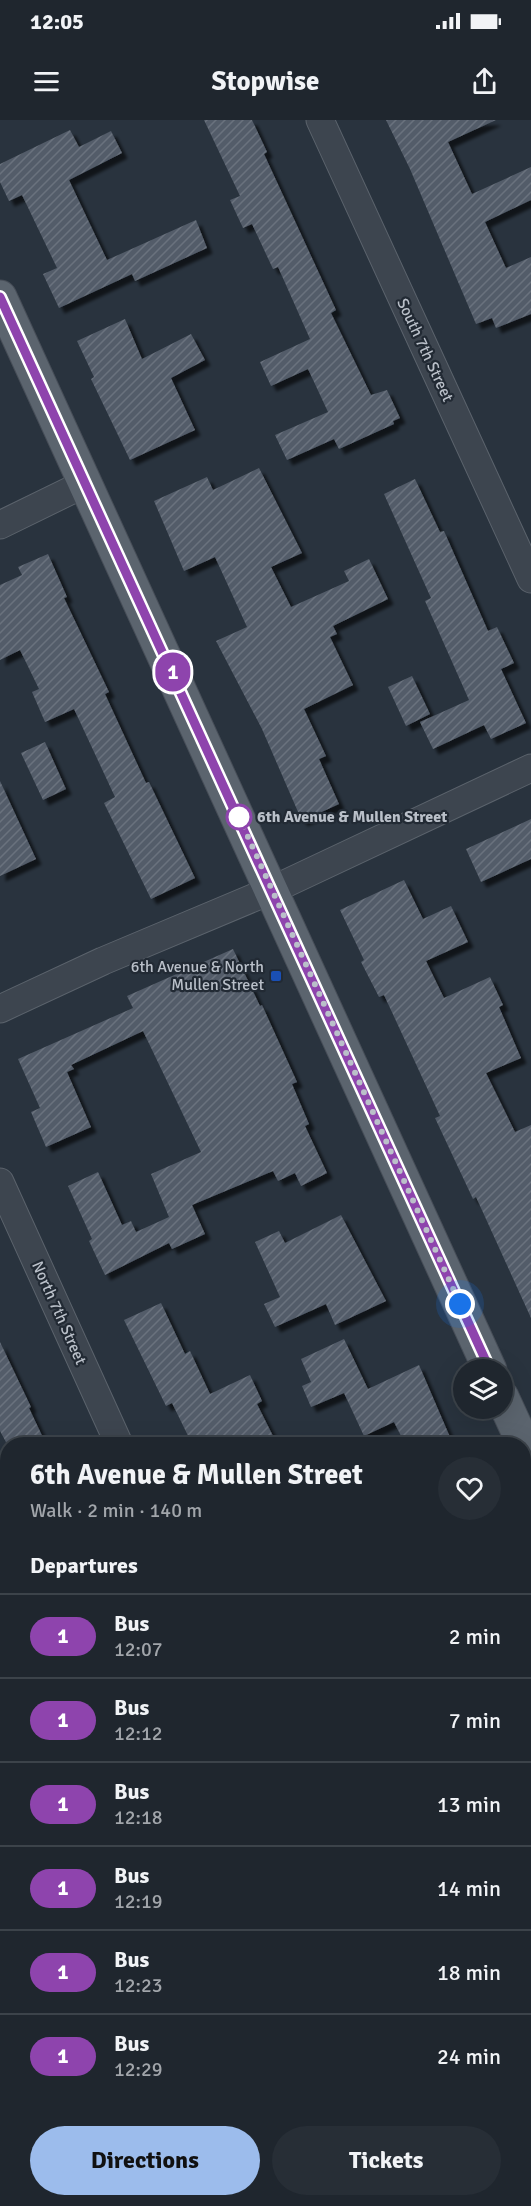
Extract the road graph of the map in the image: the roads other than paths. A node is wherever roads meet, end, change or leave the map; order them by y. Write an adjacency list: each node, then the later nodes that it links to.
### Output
1 (320, 120): 5 (street, South 7th Street)
2 (0, 297): 3 (main road)
3 (86, 483): 4 (street); 7 (main road)
4 (0, 525)
5 (531, 579)
6 (531, 768): 7 (street)
7 (272, 890): 8 (street); 10 (main road)
8 (0, 1009)
9 (0, 1182): 12 (street, North 7th Street)
10 (485, 1359)
11 (512, 1419): 13 (main road)
12 (116, 1437)
13 (520, 1437)

